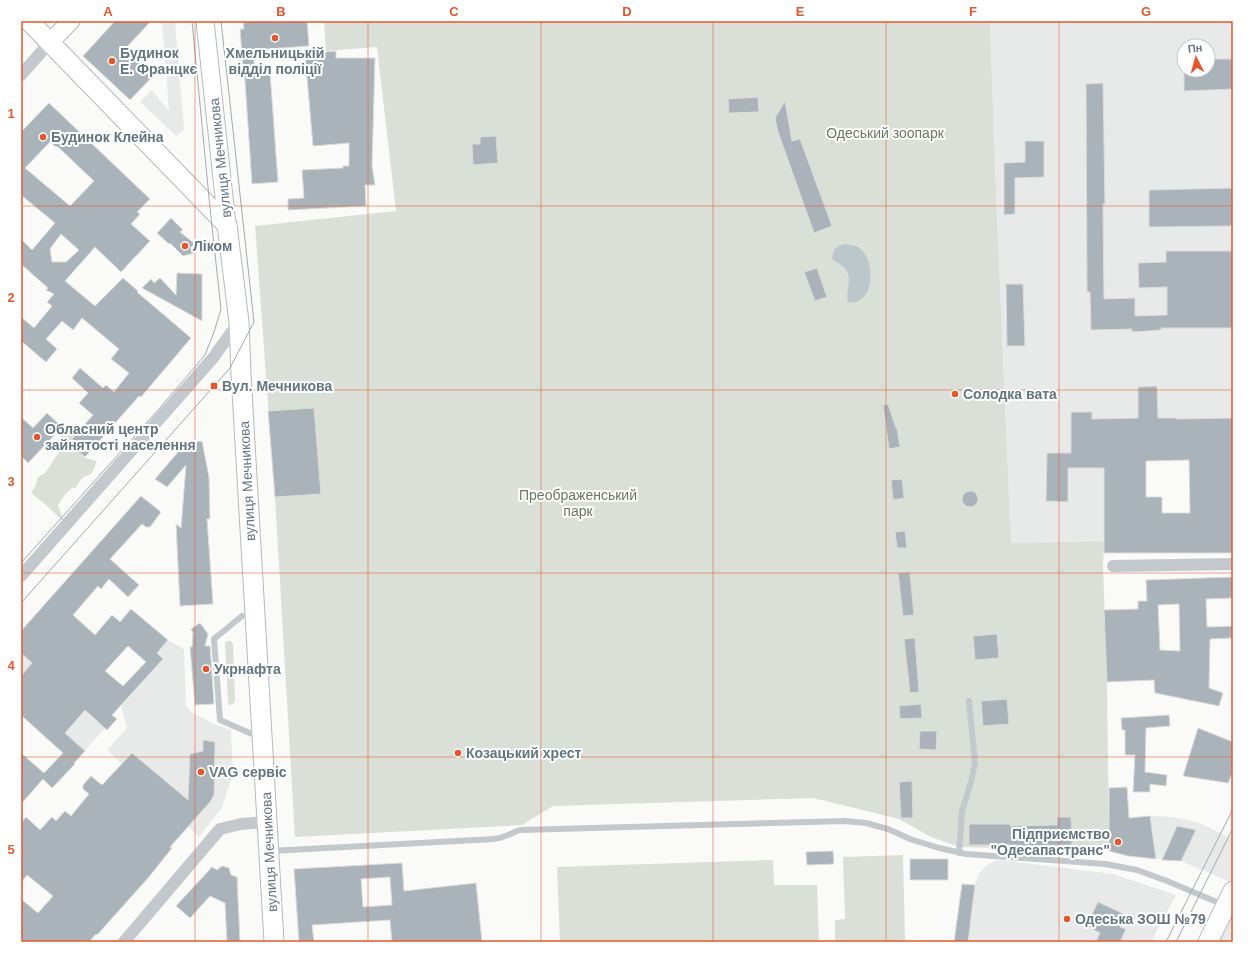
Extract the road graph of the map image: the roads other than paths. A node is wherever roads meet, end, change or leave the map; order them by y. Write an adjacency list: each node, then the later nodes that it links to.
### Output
1 (29, 21): 4 (main road)
2 (71, 21): 4 (main road)
3 (205, 21): 6 (main road, вулиця Мечникова)
4 (50, 42): 5 (street); 6 (main road)
5 (21, 75)
6 (227, 225): 7 (main road, вулиця Мечникова)
7 (239, 322): 10 (street); 13 (main road, вулиця Мечникова)
8 (1233, 564): 9 (street)
9 (1113, 566)
10 (21, 576)
11 (242, 616): 13 (lane)
12 (970, 701): 16 (lane)
13 (263, 738): 14 (main road, вулиця Мечникова)
14 (267, 822): 15 (main road, вулиця Мечникова); 18 (street)
15 (268, 851): 16 (lane); 19 (main road, вулиця Мечникова)
16 (959, 853): 17 (lane)
17 (1229, 899): 20 (main road)
18 (124, 942)
19 (274, 942)
20 (1208, 942)

